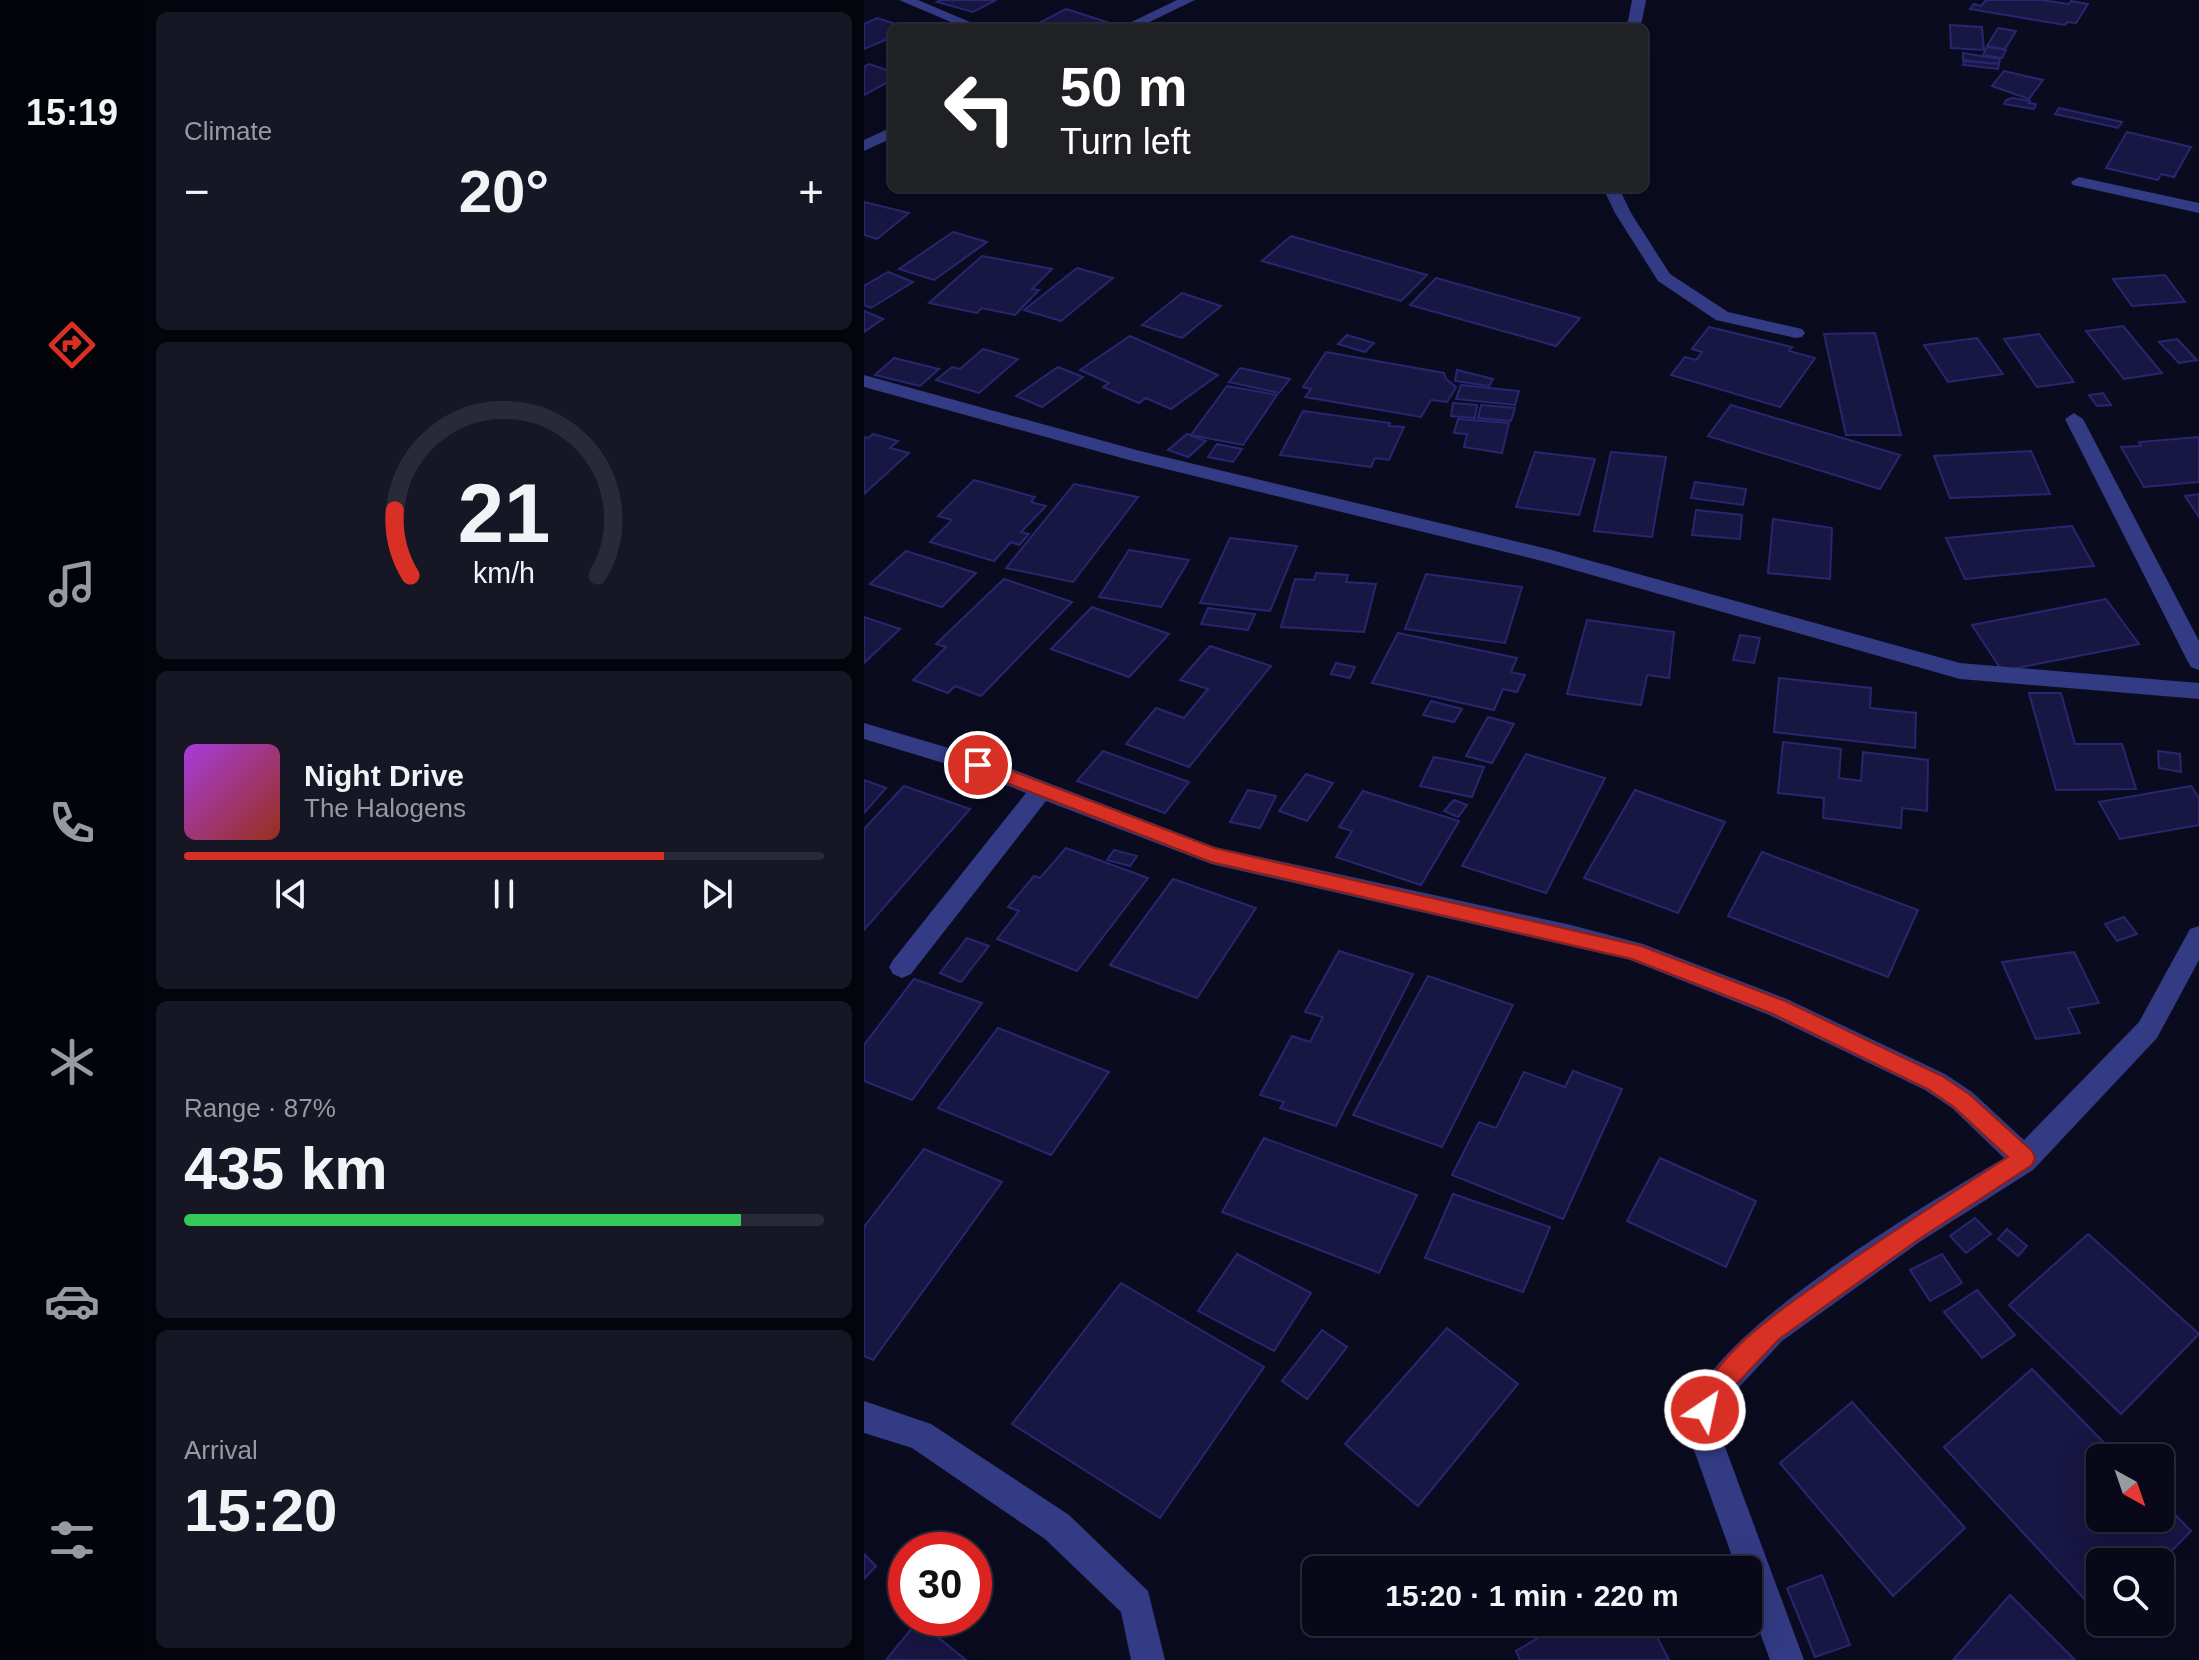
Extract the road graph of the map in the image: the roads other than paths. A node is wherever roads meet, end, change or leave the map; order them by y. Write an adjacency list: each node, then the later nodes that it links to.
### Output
1 (906, 0): 4 (street)
2 (1188, 0): 5 (street)
3 (1639, 0): 6 (street)
4 (967, 24)
5 (1135, 24)
6 (1633, 24)
7 (888, 134): 8 (street)
8 (864, 146)
9 (2079, 182): 11 (street)
10 (1613, 192): 12 (street)
11 (2199, 208)
12 (1796, 333)
13 (864, 381): 16 (street)
14 (2074, 419): 15 (street)
15 (2199, 662)
16 (2199, 691)
17 (864, 731): 18 (street)
18 (1041, 790): 20 (street); 21 (street)
19 (2199, 936): 21 (street)
20 (902, 967)
21 (2024, 1158): 24 (street)
22 (864, 1417): 23 (street)
23 (1148, 1660)
24 (1787, 1660)

